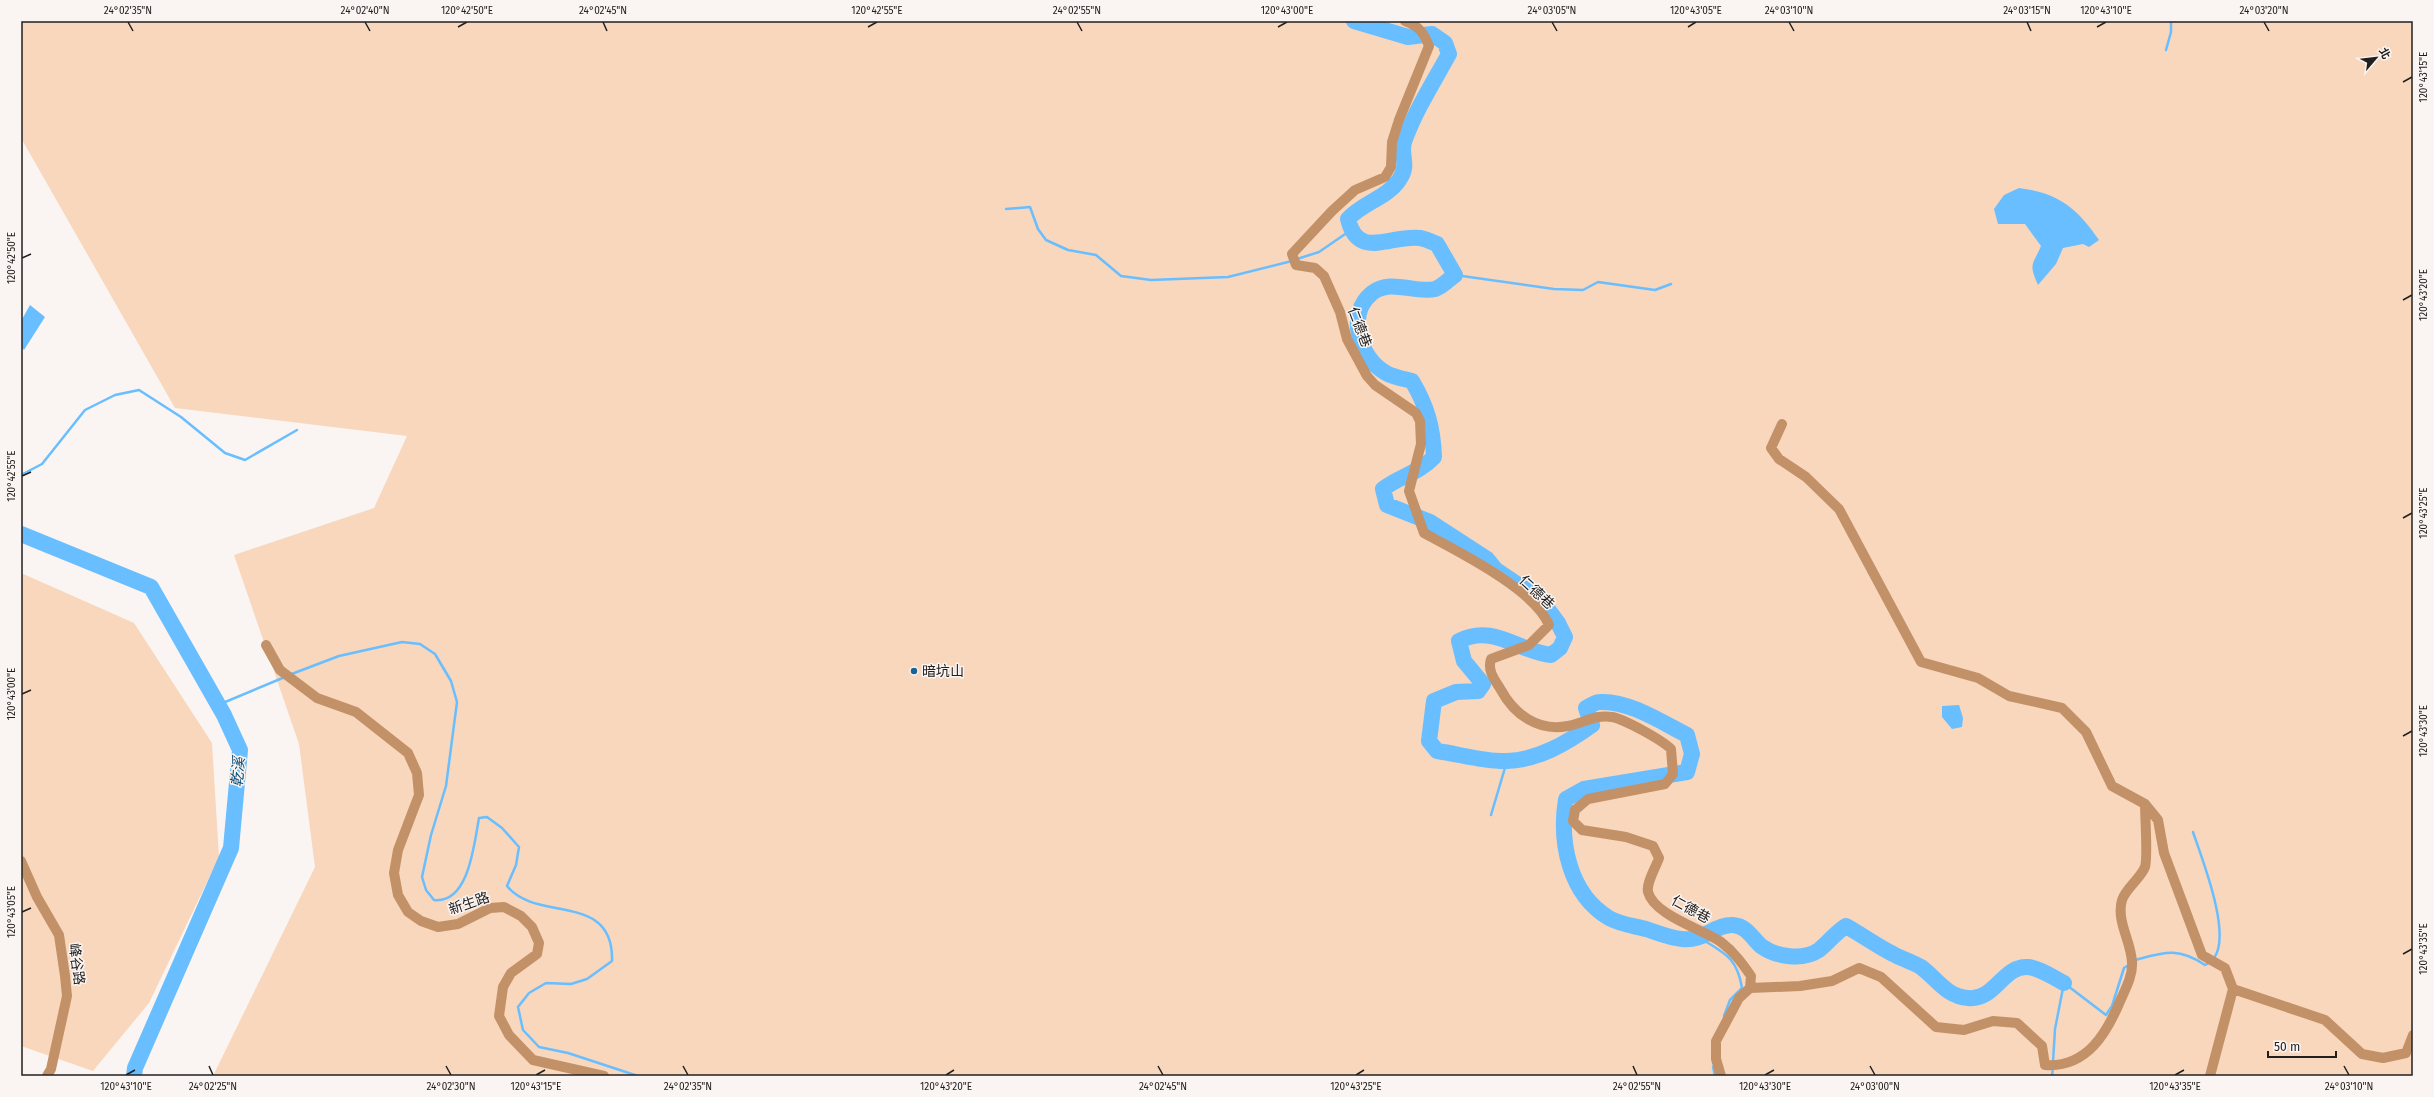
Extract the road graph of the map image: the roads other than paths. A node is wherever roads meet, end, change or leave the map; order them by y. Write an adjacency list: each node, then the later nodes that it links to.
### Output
1 (1405, 21): 6 (street, 仁德巷)
2 (1782, 424): 4 (street)
3 (266, 645): 10 (street, 新生路)
4 (2145, 804): 6 (street); 7 (street)
5 (21, 862): 9 (street, 峰谷路)
6 (1750, 988): 11 (street)
7 (2233, 989): 8 (street); 12 (street)
8 (2413, 1035)
9 (47, 1076)
10 (604, 1076)
11 (1721, 1076)
12 (2210, 1076)

